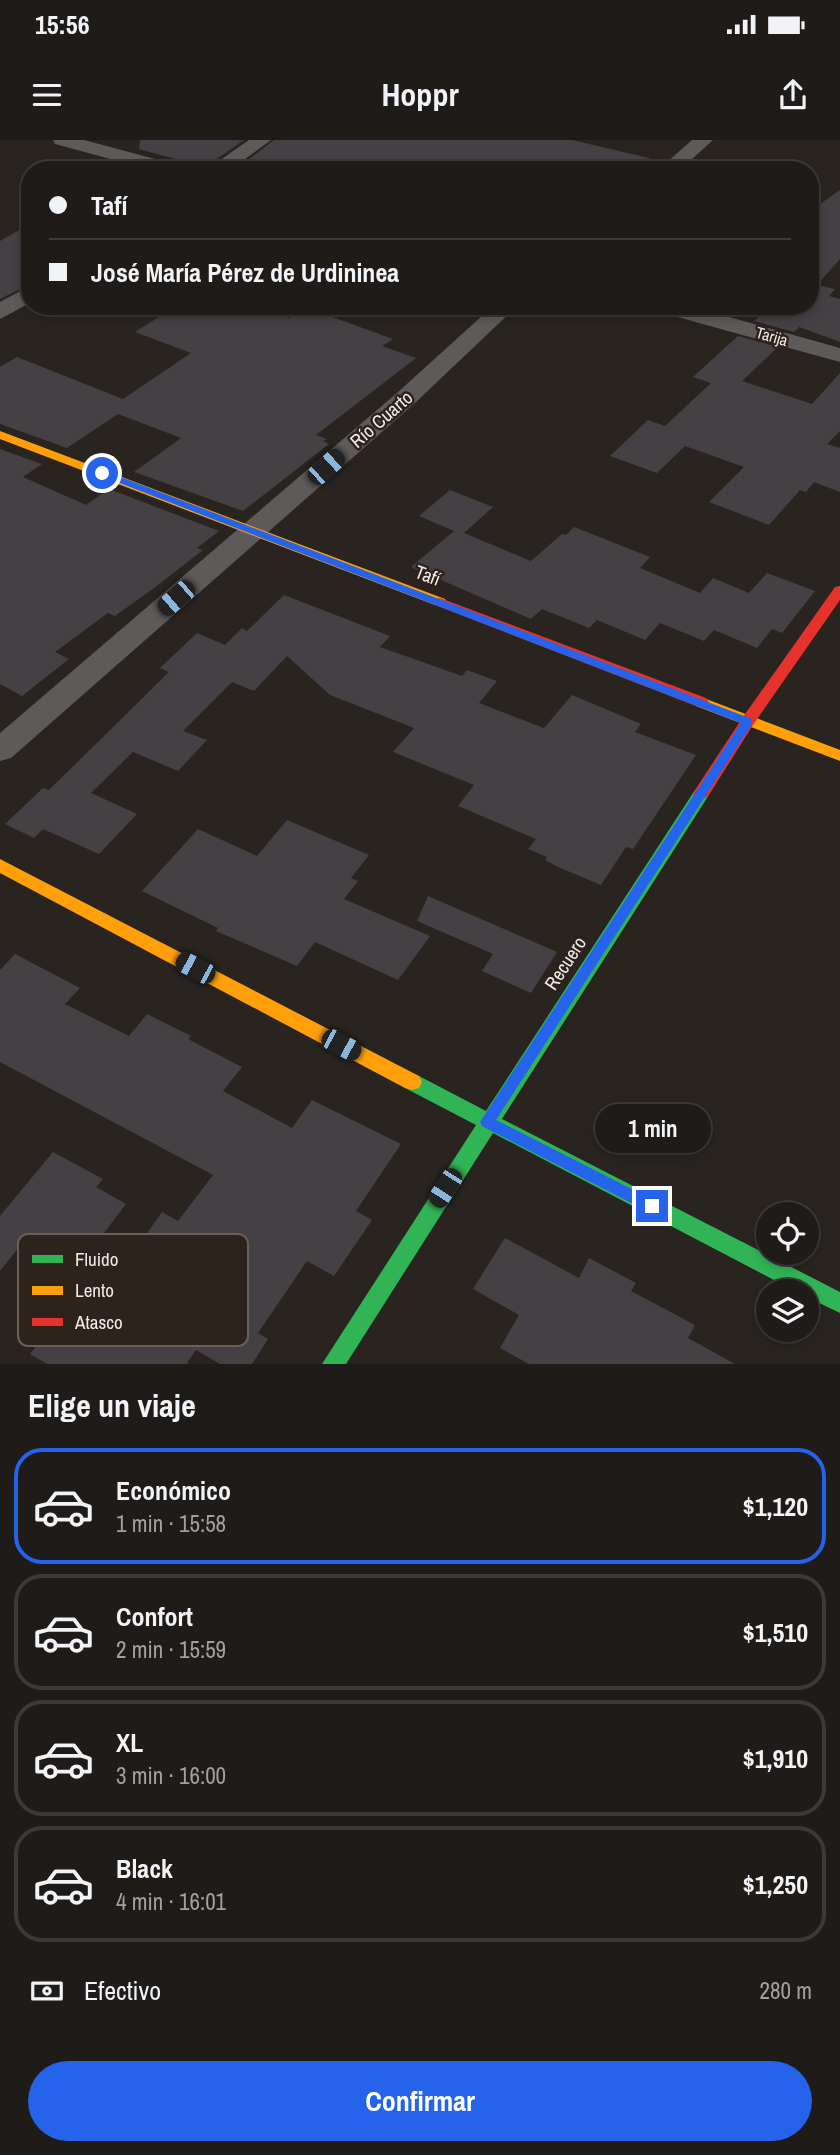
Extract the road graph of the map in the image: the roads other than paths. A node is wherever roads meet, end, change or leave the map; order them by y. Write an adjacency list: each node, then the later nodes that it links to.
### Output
1 (62, 140): 4 (street)
2 (262, 140): 5 (street)
3 (704, 140): 6 (street)
4 (140, 161)
5 (230, 161)
6 (678, 161)
7 (21, 299): 8 (street)
8 (0, 312)
9 (496, 315): 13 (street, Río Cuarto)
10 (696, 315): 11 (street, Tarija)
11 (840, 355)
12 (0, 435): 13 (street, Tafí)
13 (255, 530): 15 (street, Tafí); 16 (street, Río Cuarto)
14 (840, 590): 15 (street, Recuero)
15 (748, 721): 17 (street, Tafí); 19 (street, Recuero)
16 (0, 750)
17 (840, 756)
18 (0, 865): 19 (street)
19 (487, 1122): 20 (street); 21 (street, Recuero)
20 (840, 1303)
21 (333, 1364)

